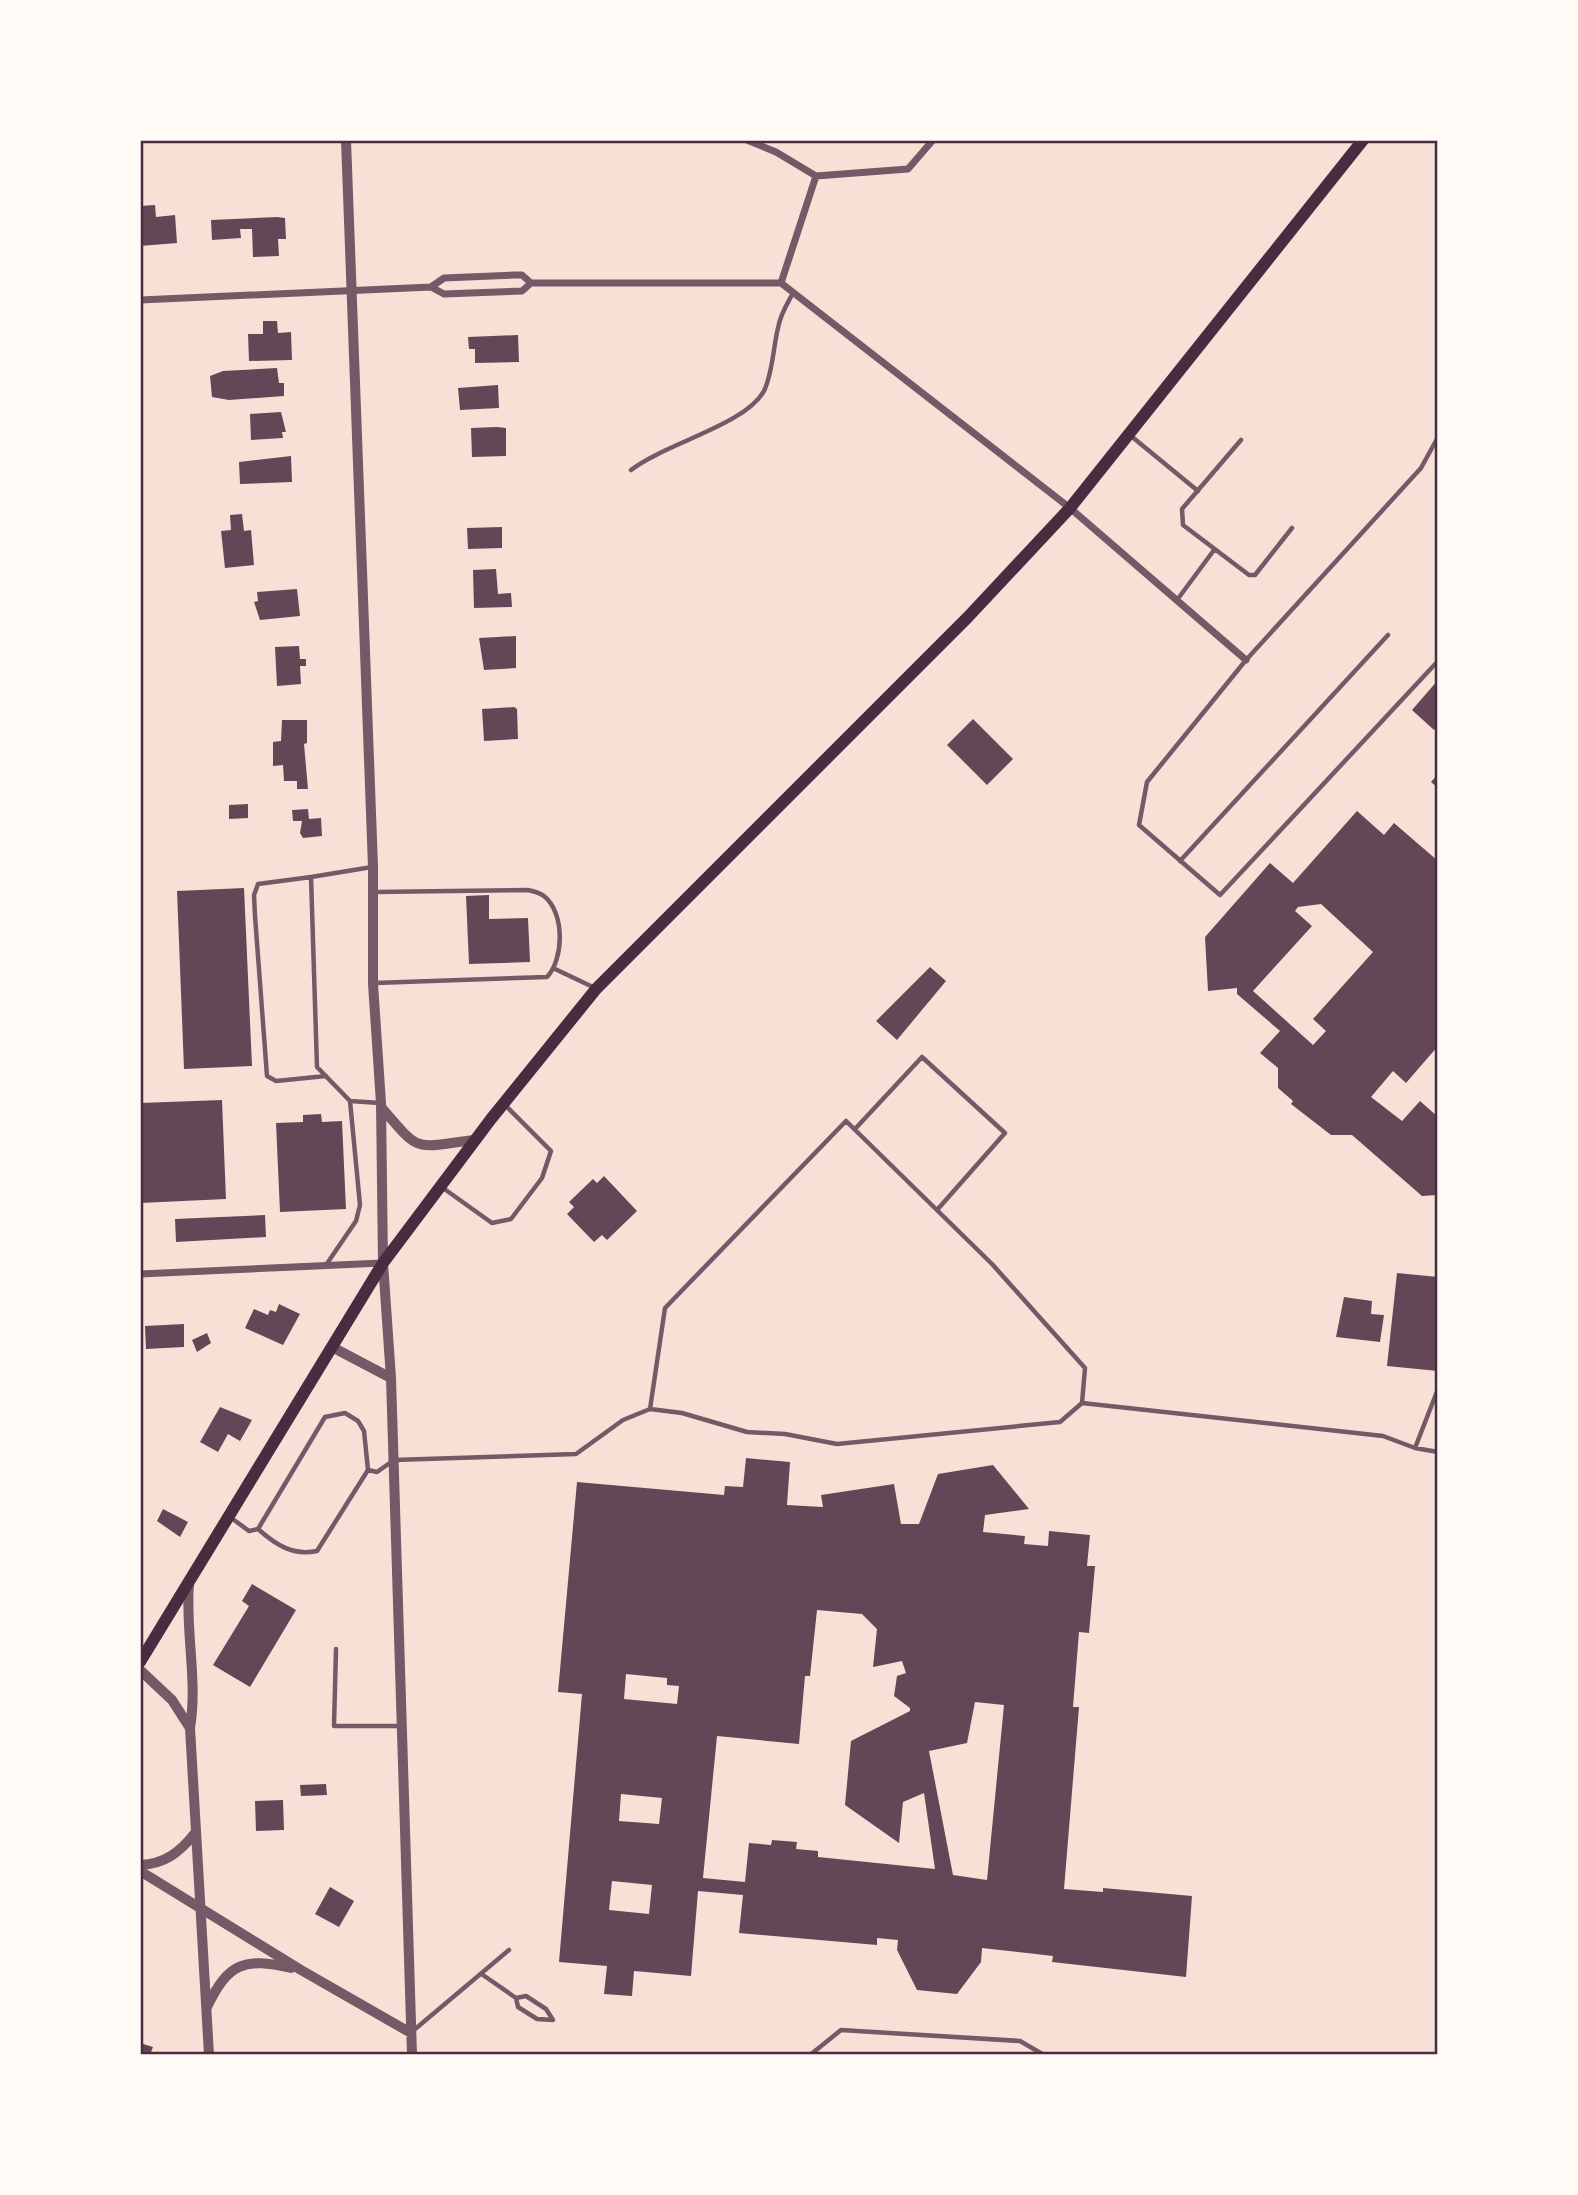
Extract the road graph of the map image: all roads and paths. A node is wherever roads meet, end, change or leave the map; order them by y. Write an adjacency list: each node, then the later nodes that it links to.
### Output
1 (346, 140): 9 (street)
2 (747, 140): 5 (street)
3 (933, 140): 5 (street)
4 (1363, 140): 12 (main road)
5 (816, 176): 7 (street)
6 (531, 283): 7 (street); 8 (street); 8 (street)
7 (781, 283): 10 (street)
8 (431, 287): 9 (street)
9 (352, 291): 11 (street); 25 (street)
10 (793, 292): 15 (lane); 17 (street)
11 (140, 300)
12 (1129, 434): 16 (lane); 17 (main road)
13 (1438, 438): 22 (lane)
14 (1241, 440): 16 (lane)
15 (631, 470)
16 (1198, 491): 19 (lane)
17 (1070, 508): 20 (street); 30 (main road)
18 (1292, 528): 19 (lane)
19 (1214, 550): 20 (lane)
20 (1177, 600): 22 (street)
21 (1388, 635): 24 (lane)
22 (1246, 660): 24 (lane)
23 (1438, 661): 24 (lane)
24 (1180, 860)
25 (373, 867): 26 (lane); 27 (street)
26 (311, 877): 31 (lane); 31 (lane)
27 (373, 892): 28 (lane); 29 (street)
28 (555, 969): 29 (lane); 30 (lane)
29 (373, 984): 34 (street)
30 (596, 989): 33 (main road)
31 (326, 1076): 32 (lane)
32 (351, 1101): 34 (lane); 40 (lane)
33 (504, 1104): 36 (main road); 37 (lane)
34 (381, 1105): 36 (street); 39 (street)
35 (855, 1129): 38 (lane); 38 (lane); 46 (lane)
36 (475, 1140): 37 (main road)
37 (439, 1185): 39 (main road)
38 (937, 1210): 45 (lane)
39 (383, 1263): 40 (street); 42 (main road); 43 (street)
40 (326, 1265): 41 (street)
41 (140, 1274)
42 (332, 1347): 43 (street); 51 (main road)
43 (391, 1378): 49 (street)
44 (1438, 1390): 47 (lane)
45 (1082, 1403): 46 (lane); 47 (lane)
46 (650, 1409): 49 (lane)
47 (1415, 1448): 48 (lane)
48 (1438, 1452)
49 (394, 1460): 50 (lane); 57 (street)
50 (368, 1470): 52 (lane); 52 (lane)
51 (230, 1517): 52 (lane); 53 (main road)
52 (258, 1530)
53 (190, 1580): 55 (main road); 58 (street)
54 (337, 1649): 57 (lane)
55 (140, 1662)
56 (140, 1670): 58 (street)
57 (401, 1727): 68 (street)
58 (190, 1728): 59 (street)
59 (195, 1833): 60 (street); 62 (street)
60 (140, 1865)
61 (140, 1871): 62 (street)
62 (199, 1907): 64 (street); 67 (street)
63 (509, 1951): 65 (lane)
64 (301, 1970): 67 (street); 68 (street)
65 (483, 1975): 66 (lane); 68 (lane)
66 (516, 1998): 66 (lane)
67 (206, 2010): 69 (street)
68 (411, 2033): 70 (street)
69 (209, 2055)
70 (412, 2055)
71 (810, 2055): 72 (lane)
72 (1044, 2055)

